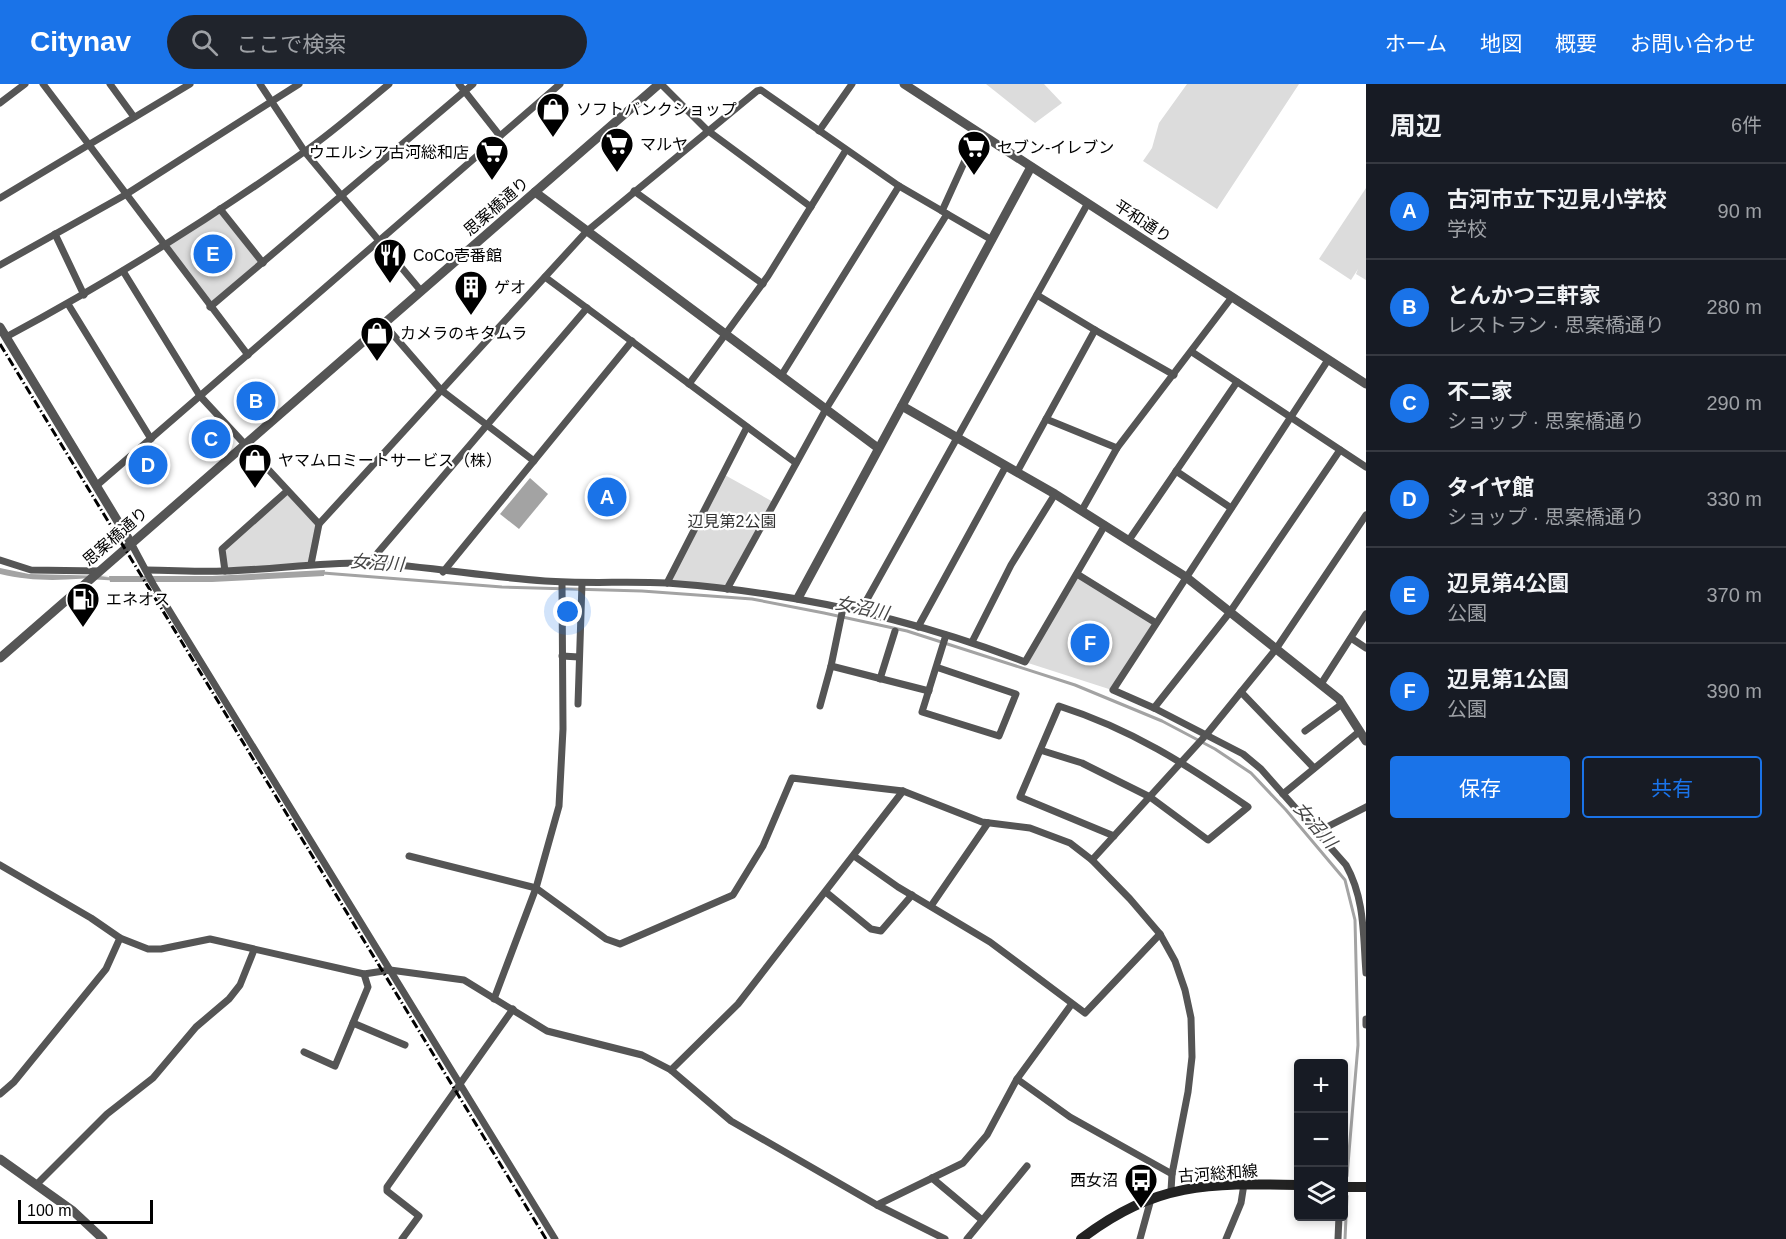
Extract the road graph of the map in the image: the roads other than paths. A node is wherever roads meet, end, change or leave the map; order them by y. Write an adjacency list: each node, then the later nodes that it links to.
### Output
1 (25, 84): 16 (street)
2 (43, 84): 22 (street)
3 (110, 84): 17 (street)
4 (260, 84): 15 (street)
5 (299, 84): 15 (street)
6 (389, 84): 24 (street)
7 (459, 84): 14 (street)
8 (473, 84): 14 (street)
9 (560, 84): 21 (street)
10 (660, 84): 18 (street); 28 (street, 思案橋通り)
11 (852, 84): 19 (street)
12 (904, 84): 20 (street, 平和通り)
13 (186, 85): 17 (street)
14 (465, 92): 21 (street); 30 (street)
15 (272, 102): 24 (street); 29 (street)
16 (0, 103)
17 (134, 117): 22 (street)
18 (707, 130): 19 (street); 27 (street); 33 (street)
19 (819, 131): 23 (street)
20 (978, 132): 25 (street, 平和通り); 35 (street)
21 (500, 136): 39 (street)
22 (87, 144): 29 (street); 31 (street)
23 (846, 150): 26 (street); 33 (street)
24 (305, 152): 30 (street); 34 (street)
25 (1031, 167): 32 (street, 平和通り); 38 (street)
26 (899, 186): 35 (street); 63 (street)
27 (634, 191): 36 (street); 45 (street)
28 (535, 192): 36 (street); 46 (street, 思案橋通り)
29 (125, 195): 37 (street); 40 (street)
30 (343, 197): 39 (street); 41 (street)
31 (0, 198)
32 (1088, 203): 48 (street); 49 (street, 平和通り)
33 (811, 207): 45 (street)
34 (220, 209): 40 (street); 41 (street)
35 (945, 212): 38 (street); 70 (street)
36 (586, 232): 44 (street); 56 (street)
37 (56, 234): 42 (street); 47 (street)
38 (992, 240): 69 (street)
39 (379, 241): 46 (street); 60 (street)
40 (164, 246): 43 (street); 51 (street)
41 (263, 263): 51 (street)
42 (0, 265)
43 (123, 271): 47 (street); 68 (street)
44 (545, 277): 52 (street); 67 (street)
45 (763, 284): 56 (street)
46 (421, 291): 53 (street, 思案橋通り)
47 (84, 295): 50 (street)
48 (1036, 295): 55 (street); 75 (street)
49 (1232, 297): 59 (street); 61 (street, 平和通り)
50 (68, 304): 57 (street); 76 (street)
51 (210, 307): 60 (street)
52 (587, 308): 58 (street); 73 (street)
53 (383, 323): 67 (street); 77 (street, 思案橋通り)
54 (0, 327): 57 (street)
55 (1095, 330): 62 (street); 72 (street)
56 (726, 334): 63 (street); 65 (street)
57 (6, 337): 87 (street)
58 (632, 341): 65 (street); 81 (street)
59 (1192, 352): 62 (street); 64 (street)
60 (248, 355): 68 (street)
61 (1328, 360): 66 (street, 平和通り); 71 (street)
62 (1174, 375): 79 (street)
63 (782, 376): 70 (street)
64 (1237, 382): 71 (street); 85 (street)
65 (689, 384): 74 (street)
66 (1366, 384)
67 (441, 390): 73 (street); 93 (street)
68 (200, 396): 76 (street); 77 (street)
69 (902, 406): 75 (street); 78 (street)
70 (826, 410): 78 (street); 82 (street)
71 (1291, 417): 80 (street); 90 (street)
72 (1046, 419): 79 (street); 86 (street)
73 (488, 425): 81 (street); 99 (street)
74 (747, 427): 82 (street); 108 (street)
75 (957, 437): 83 (street); 112 (street)
76 (151, 439): 87 (street)
77 (244, 444): 88 (street); 96 (street, 思案橋通り)
78 (878, 448): 110 (street)
79 (1117, 448): 91 (street)
80 (1340, 450): 84 (street); 113 (street)
81 (534, 461): 103 (street)
82 (796, 463): 109 (street)
83 (1006, 465): 86 (street); 116 (street)
84 (1366, 467)
85 (1176, 471): 90 (street); 95 (street)
86 (1017, 472): 89 (street)
87 (96, 486): 96 (street)
88 (287, 491): 93 (street); 100 (street)
89 (1055, 494): 91 (street); 120 (street)
90 (1231, 508): 105 (street)
91 (1082, 510): 94 (street)
92 (1366, 515): 122 (street)
93 (319, 524): 98 (street)
94 (1105, 525): 95 (street); 104 (street)
95 (1129, 540): 105 (street)
96 (131, 543): 101 (street, 思案橋通り); 102 (street)
97 (0, 560): 101 (street)
98 (311, 564): 99 (street); 100 (street)
99 (369, 564): 103 (street)
100 (225, 571): 102 (street)
101 (97, 572): 125 (street, 思案橋通り)
102 (147, 572): 162 (street)
103 (443, 572): 106 (street)
104 (1077, 574): 115 (street); 120 (street)
105 (1186, 577): 113 (street); 115 (street)
106 (561, 583): 107 (street); 123 (street)
107 (582, 583): 108 (street); 124 (street)
108 (667, 583): 109 (street)
109 (727, 589): 110 (street)
110 (798, 598): 111 (street)
111 (843, 608): 112 (street); 126 (street)
112 (860, 612): 116 (street)
113 (1230, 612): 122 (street); 135 (street)
114 (1366, 614): 119 (street)
115 (1156, 623): 135 (street)
116 (918, 627): 118 (street)
117 (895, 631): 128 (street)
118 (946, 635): 120 (street); 127 (street)
119 (1351, 638): 121 (street); 129 (street)
120 (972, 642)
121 (1366, 648)
122 (1276, 649): 129 (street); 131 (street)
123 (562, 656): 124 (street); 154 (street)
124 (579, 657): 132 (street)
125 (0, 658)
126 (831, 666): 128 (street); 134 (street)
127 (936, 667): 130 (street); 130 (street)
128 (880, 679): 130 (street)
129 (1321, 684): 133 (street)
130 (929, 691)
131 (1241, 692): 138 (street); 142 (street)
132 (578, 704)
133 (1342, 704): 136 (street); 137 (street)
134 (820, 706)
135 (1154, 708): 138 (street)
136 (1305, 731)
137 (1360, 731): 139 (street); 142 (street)
138 (1206, 735): 141 (street); 144 (street)
139 (1366, 741)
140 (1040, 750): 141 (street); 145 (street); 149 (street)
141 (1182, 761): 145 (street); 145 (street)
142 (1314, 768): 144 (street)
143 (903, 791): 147 (street); 151 (street); 154 (street)
144 (1283, 794): 148 (street)
145 (1150, 796): 149 (street)
146 (1366, 807): 148 (street)
147 (988, 823): 152 (street); 157 (street)
148 (1317, 832): 158 (street)
149 (1114, 836): 152 (street)
150 (409, 856): 154 (street)
151 (854, 856): 155 (street); 156 (street)
152 (1092, 860): 159 (street)
153 (0, 865): 160 (street)
154 (536, 888): 165 (street)
155 (827, 893): 156 (street); 173 (street)
156 (912, 895): 157 (street)
157 (931, 906): 166 (street)
158 (1364, 924): 163 (street)
159 (1160, 934): 166 (street); 179 (street)
160 (120, 938): 161 (street); 176 (street)
161 (254, 950): 164 (street); 182 (street)
162 (390, 970): 164 (street); 165 (street); 175 (street)
163 (1366, 973)
164 (364, 974): 169 (street)
165 (494, 999): 167 (street)
166 (1071, 1005): 174 (street)
167 (513, 1009): 173 (street); 175 (street)
168 (1366, 1019): 170 (street)
169 (353, 1023): 171 (street); 172 (street)
170 (1366, 1025)
171 (405, 1045)
172 (304, 1053)
173 (671, 1070): 186 (street)
174 (1017, 1079): 179 (street); 180 (street)
175 (460, 1084): 190 (street); 191 (street)
176 (0, 1094)
177 (0, 1159): 182 (street)
178 (1027, 1166): 187 (street)
179 (1172, 1174): 184 (street)
180 (932, 1178): 186 (street); 187 (street)
181 (1244, 1184): 183 (main road, 古河総和線); 184 (main road, 古河総和線); 196 (street)
182 (36, 1185): 189 (street)
183 (1294, 1185)
184 (1171, 1191): 185 (main road, 古河総和線)
185 (1151, 1197): 194 (main road, 古河総和線); 195 (street)
186 (877, 1205): 192 (street)
187 (982, 1220): 193 (street)
188 (1339, 1221): 197 (street)
189 (103, 1239)
190 (402, 1239)
191 (555, 1239)
192 (945, 1239)
193 (967, 1239)
194 (1081, 1239)
195 (1140, 1239)
196 (1226, 1239)
197 (1338, 1239)

